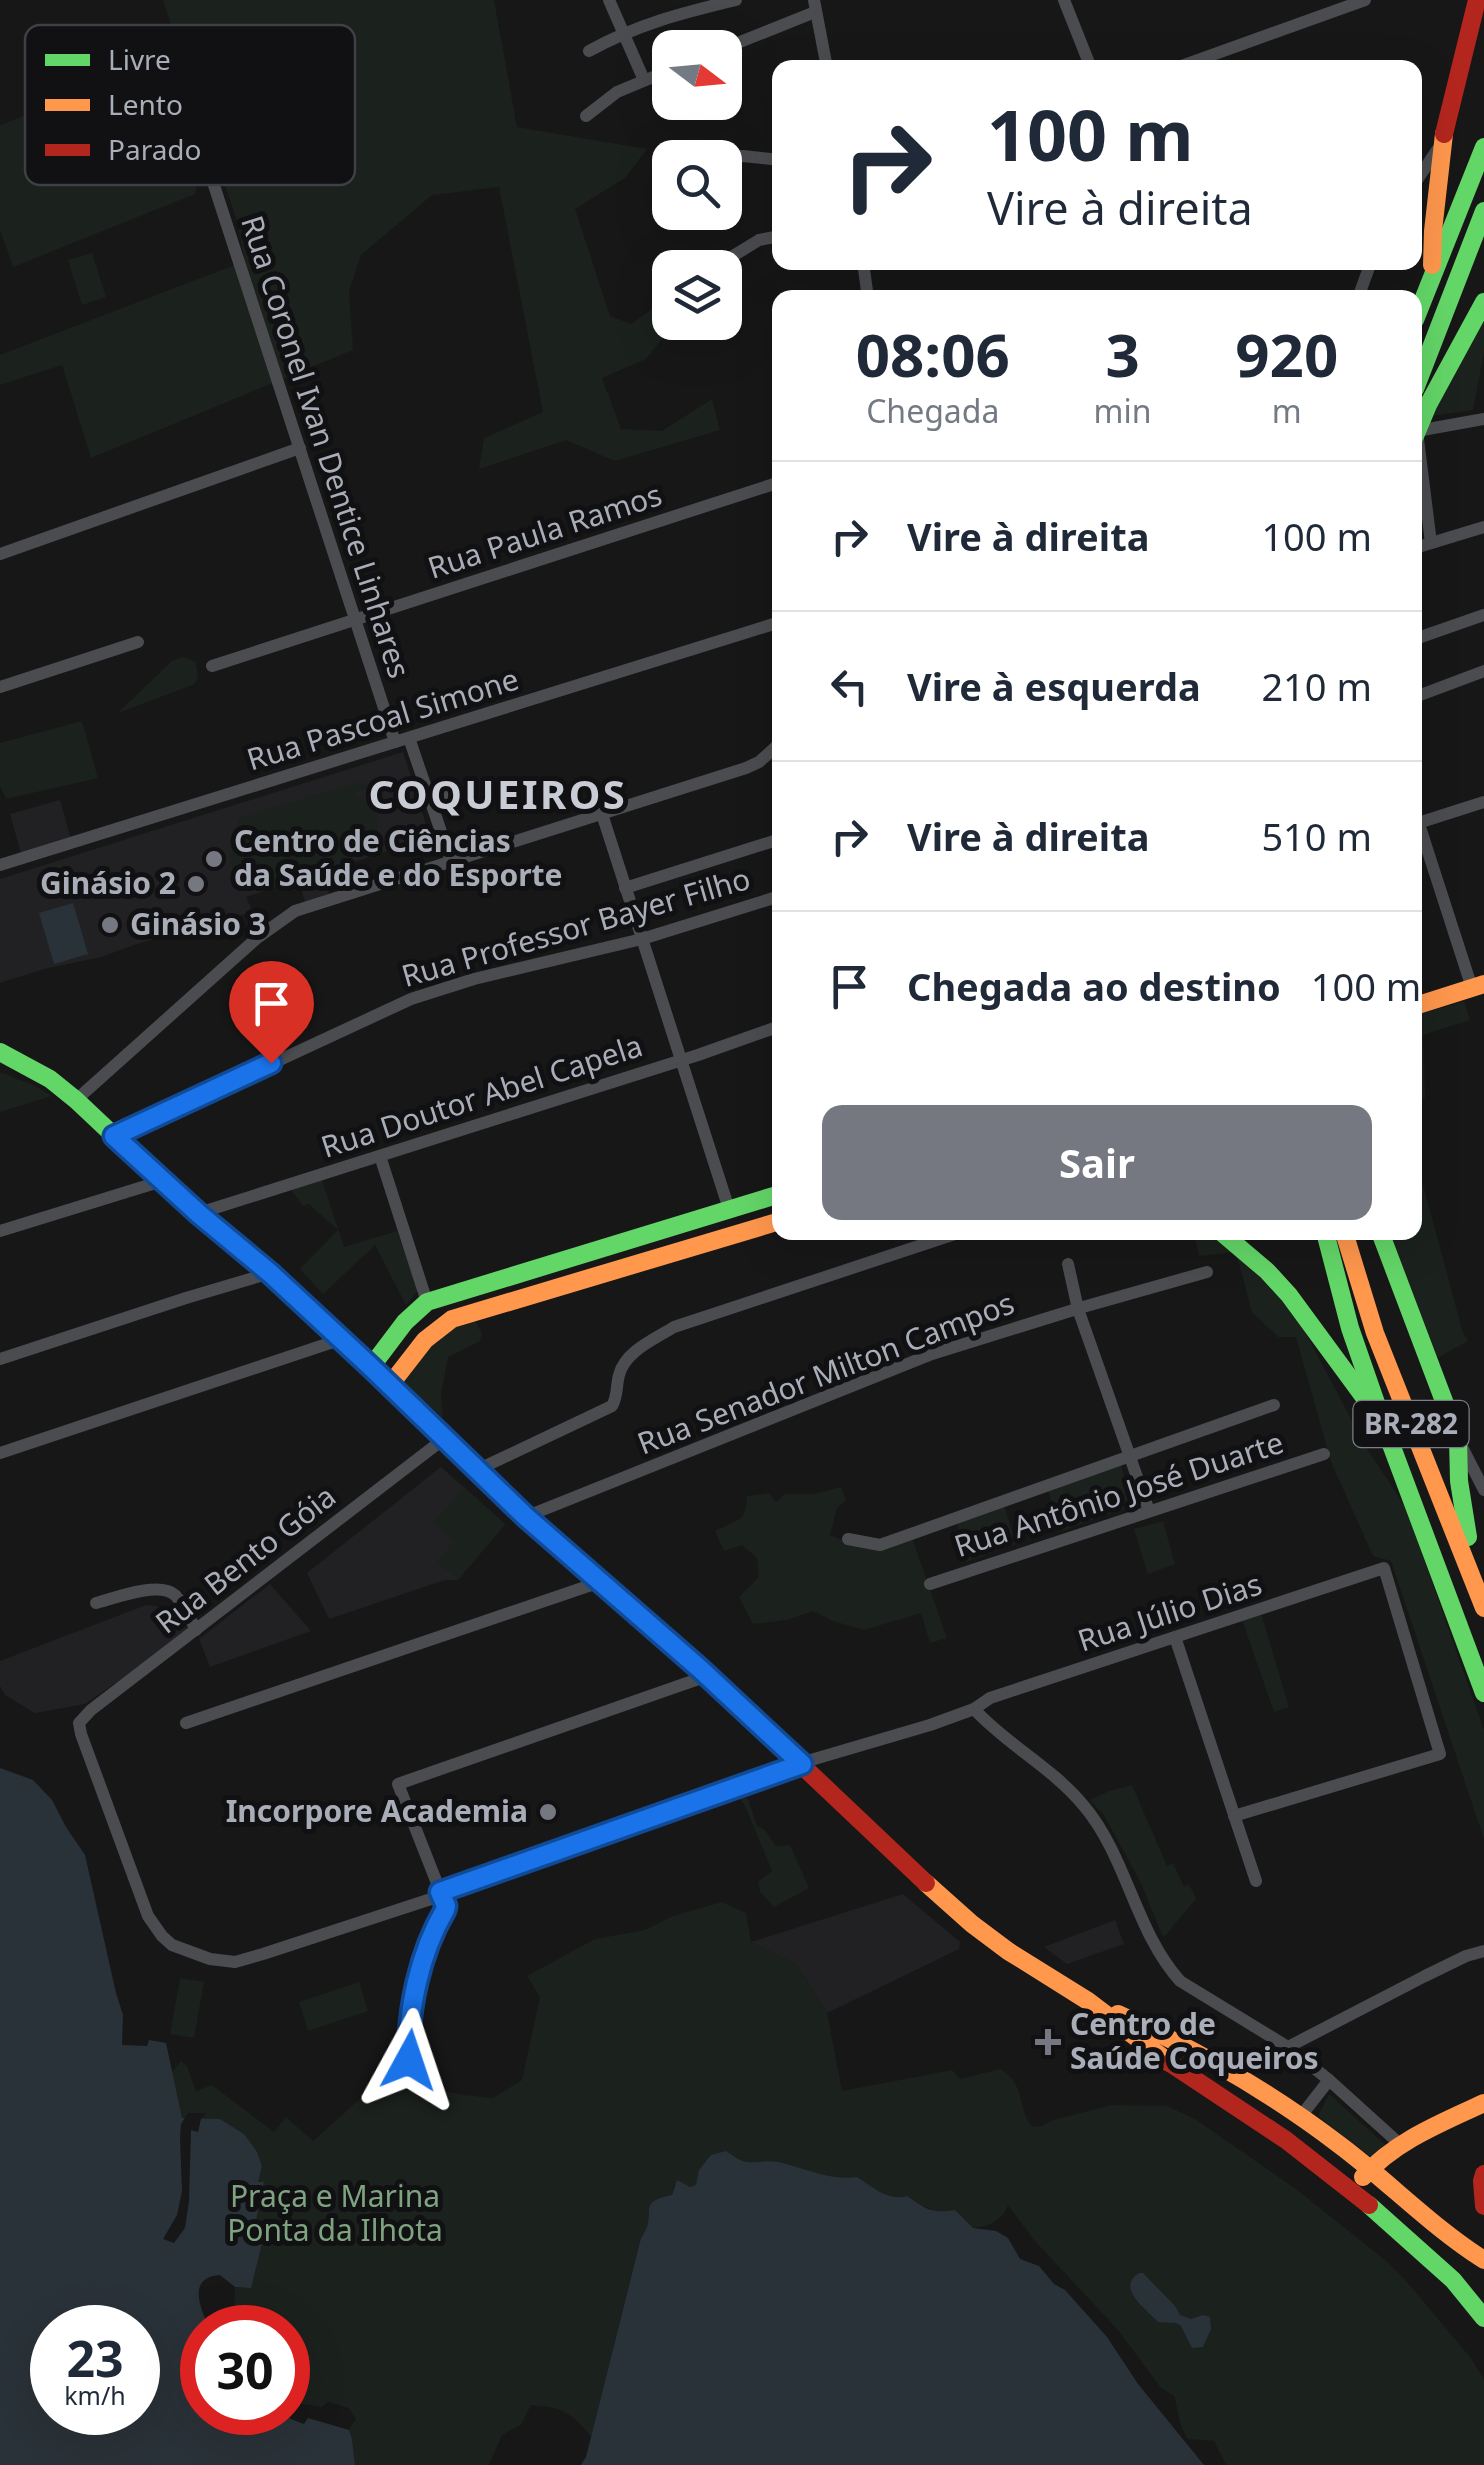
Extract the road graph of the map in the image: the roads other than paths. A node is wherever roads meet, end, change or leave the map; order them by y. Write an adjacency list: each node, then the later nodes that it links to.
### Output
1 (610, 0): 7 (street)
2 (736, 0): 7 (street)
3 (1064, 0): 11 (street)
4 (1365, 0): 12 (street)
5 (1477, 0): 16 (main road)
6 (815, 6): 8 (street); 10 (street)
7 (623, 33): 9 (street); 14 (street)
8 (742, 40)
9 (589, 52)
10 (825, 60)
11 (1088, 60)
12 (1198, 60)
13 (652, 77): 14 (street)
14 (644, 80): 15 (street)
15 (586, 116)
16 (1444, 134): 20 (street); 25 (main road)
17 (1484, 146): 25 (main road)
18 (742, 156): 19 (street)
19 (772, 159)
20 (1422, 172)
21 (214, 185): 32 (street, Rua Coronel Ivan Dentice Linhares)
22 (1484, 211): 28 (main road)
23 (772, 238): 24 (street)
24 (742, 250)
25 (1432, 279): 27 (main road)
26 (1484, 302): 30 (main road)
27 (1422, 303)
28 (1422, 371)
29 (1484, 418): 31 (street)
30 (1422, 422)
31 (1422, 433)
32 (300, 448): 38 (street); 40 (street, Rua Coronel Ivan Dentice Linhares)
33 (1422, 478): 36 (street)
34 (772, 485): 40 (street, Rua Paula Ramos)
35 (1484, 527): 36 (street)
36 (1431, 543): 37 (street)
37 (1422, 546)
38 (0, 554)
39 (1484, 616): 42 (street)
40 (355, 620): 44 (street, Rua Paula Ramos); 48 (street, Rua Coronel Ivan Dentice Linhares)
41 (772, 624): 48 (street, Rua Pascoal Simone)
42 (1422, 637)
43 (138, 642): 46 (street)
44 (212, 666)
45 (1484, 671): 47 (street)
46 (0, 687)
47 (1422, 694)
48 (402, 740): 51 (street, Rua Coronel Ivan Dentice Linhares); 58 (street, Rua Pascoal Simone)
49 (772, 750): 53 (street)
50 (468, 790): 51 (street)
51 (429, 797): 57 (street, Rua Coronel Ivan Dentice Linhares)
52 (1484, 802): 54 (street)
53 (602, 814): 57 (street); 59 (street)
54 (1422, 822)
55 (1422, 837): 62 (street)
56 (772, 842): 59 (street)
57 (451, 861): 67 (street)
58 (0, 865)
59 (625, 888): 61 (street)
60 (772, 898): 61 (street, Rua Professor Bayer Filho)
61 (642, 938): 66 (street); 68 (street, Rua Professor Bayer Filho)
62 (1478, 986): 63 (main road)
63 (1422, 1004)
64 (772, 1029): 66 (street, Rua Doutor Abel Capela)
65 (0, 1052): 67 (main road)
66 (681, 1060): 69 (street, Rua Doutor Abel Capela); 72 (street)
67 (76, 1100): 68 (main road)
68 (114, 1136): 70 (main road)
69 (380, 1156): 73 (street, Rua Doutor Abel Capela); 84 (street)
70 (162, 1181): 73 (main road); 75 (street)
71 (772, 1196): 72 (main road)
72 (729, 1209): 84 (main road)
73 (199, 1214): 83 (main road)
74 (772, 1223): 86 (main road)
75 (0, 1231)
76 (937, 1240): 98 (street)
77 (1231, 1240): 92 (main road)
78 (1326, 1240): 92 (main road, BR-282)
79 (1346, 1240): 106 (main road, BR-282)
80 (1383, 1240): 94 (main road)
81 (1068, 1264): 85 (street)
82 (1207, 1272): 85 (street, Rua Senador Milton Campos)
83 (270, 1273): 87 (main road); 88 (street)
84 (427, 1302): 86 (main road); 89 (main road)
85 (1078, 1309): 97 (street); 101 (street, Rua Senador Milton Campos)
86 (440, 1325): 90 (main road)
87 (342, 1339): 89 (main road); 95 (street)
88 (0, 1359)
89 (371, 1367): 90 (main road)
90 (390, 1386): 93 (main road)
91 (1274, 1405): 97 (street)
92 (1383, 1423): 110 (main road, BR-282)
93 (445, 1438): 98 (main road); 107 (street, Rua Bento Góia)
94 (1458, 1438): 99 (street); 106 (main road)
95 (0, 1453)
96 (1324, 1454): 100 (street, Rua Antônio José Duarte)
97 (1130, 1456): 100 (street); 102 (street)
98 (477, 1470): 101 (main road)
99 (1484, 1490)
100 (1149, 1512): 104 (street, Rua Antônio José Duarte)
101 (525, 1516): 103 (main road)
102 (848, 1539)
103 (600, 1582): 109 (main road); 113 (street)
104 (930, 1584)
105 (96, 1602): 107 (street)
106 (1484, 1606)
107 (196, 1630): 112 (street, Rua Bento Góia)
108 (1175, 1637): 111 (street, Rua Júlio Dias); 115 (street); 115 (street, Rua Júlio Dias)
109 (707, 1676): 114 (main road); 117 (street)
110 (1484, 1693)
111 (974, 1709): 114 (street, Rua Júlio Dias); 120 (street)
112 (79, 1723): 117 (street, Rua Júlio Dias)
113 (186, 1723)
114 (802, 1764): 117 (street, Rua Júlio Dias); 119 (main road)
115 (1234, 1816): 116 (street)
116 (1256, 1881)
117 (440, 1892): 121 (street)
118 (1484, 1952): 120 (street)
119 (1088, 2001): 124 (main road); 129 (main road)
120 (1288, 2048): 122 (street)
121 (428, 2079)
122 (1329, 2080): 124 (street); 125 (street)
123 (1484, 2103): 125 (main road)
124 (1300, 2116): 126 (main road)
125 (1402, 2146): 126 (main road); 128 (main road)
126 (1370, 2168): 128 (main road); 129 (main road)
127 (1484, 2174): 130 (main road)
128 (1394, 2188): 131 (main road); 132 (main road)
129 (1353, 2190): 132 (main road)
130 (1484, 2206)
131 (1426, 2218): 133 (main road); 134 (main road)
132 (1389, 2221): 135 (main road)
133 (1484, 2260)
134 (1484, 2279)
135 (1484, 2318)

